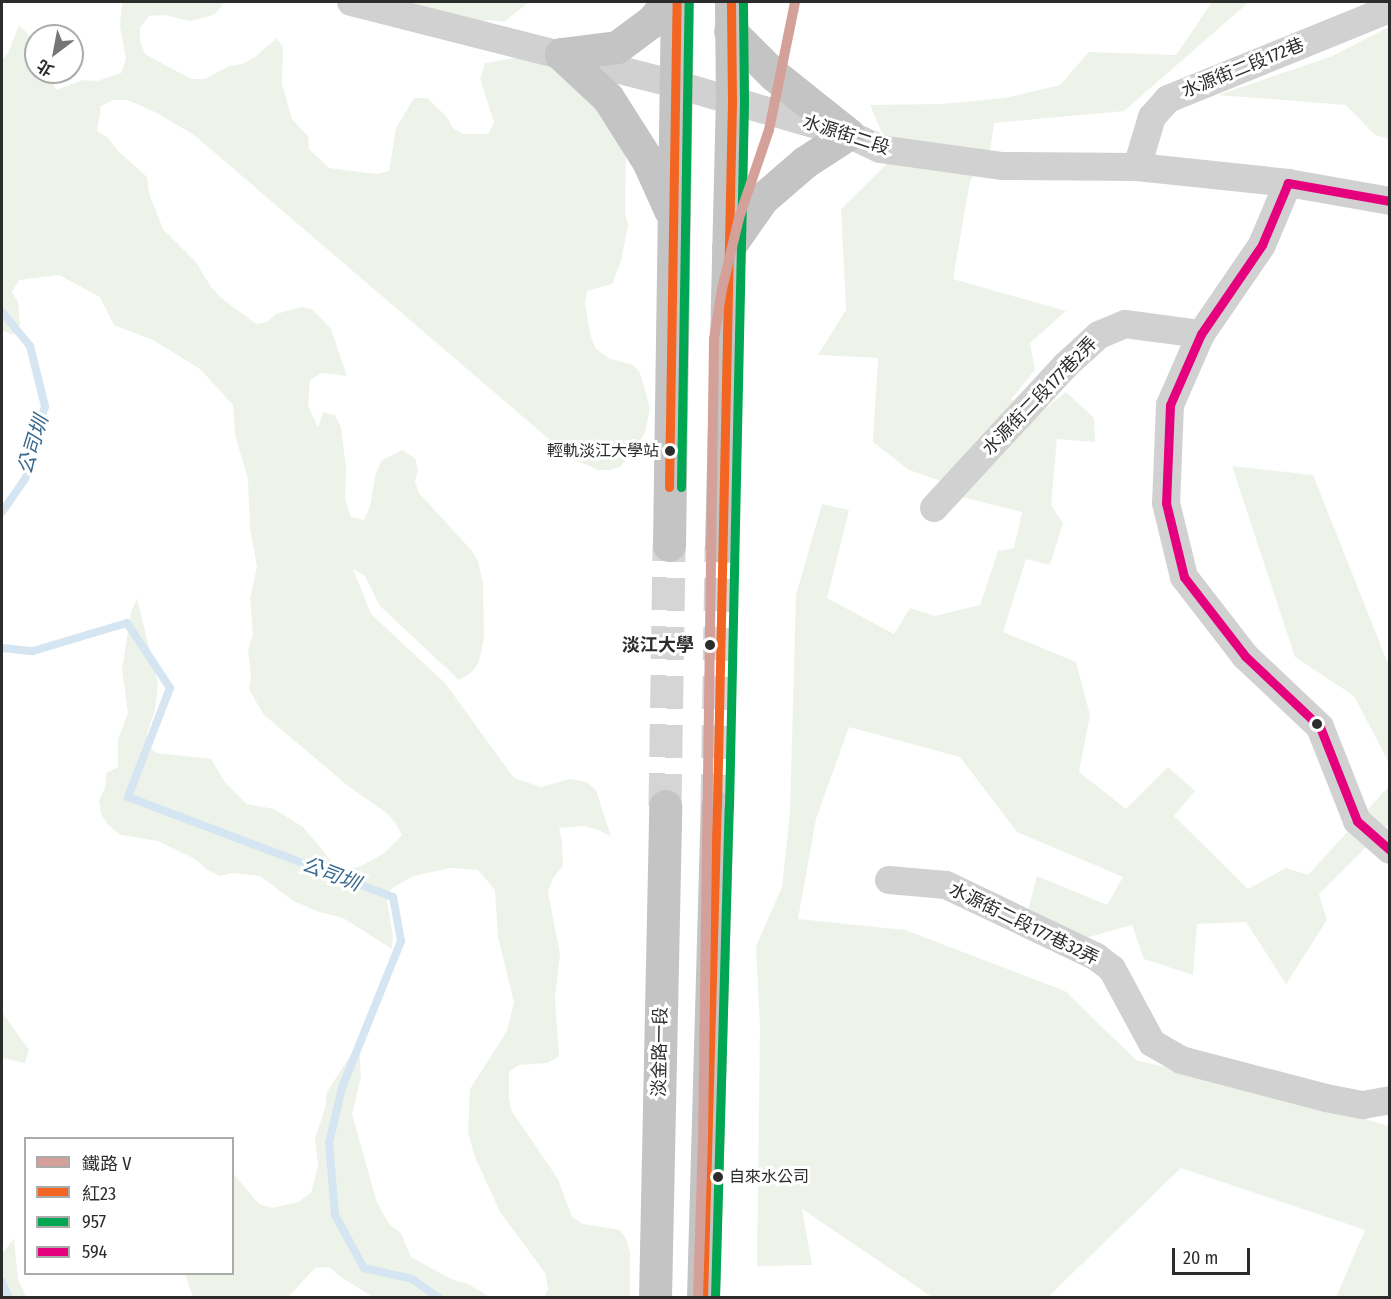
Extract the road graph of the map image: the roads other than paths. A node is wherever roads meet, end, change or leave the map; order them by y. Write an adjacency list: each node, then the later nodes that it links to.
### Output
1 (351, 2): 6 (street, 水源街二段)
2 (668, 2): 6 (main road)
3 (677, 2): 7 (main road)
4 (1389, 9): 10 (street, 水源街二段172巷)
5 (731, 16): 8 (main road); 9 (main road)
6 (561, 54): 7 (street, 水源街二段); 13 (main road)
7 (678, 86): 8 (street, 水源街二段); 13 (main road)
8 (732, 102): 9 (street, 水源街二段); 14 (main road)
9 (848, 134): 10 (street, 水源街二段); 14 (main road)
10 (1137, 167): 11 (street, 水源街二段)
11 (1287, 183): 12 (street, 水源街二段); 15 (street)
12 (1389, 201)
13 (673, 217): 17 (main road)
14 (728, 248): 18 (main road)
15 (1201, 334): 16 (street, 水源街二段177巷2弄); 21 (street)
16 (934, 508)
17 (669, 545)
18 (721, 546)
19 (665, 806): 25 (main road, 淡金路一段)
20 (717, 807): 24 (main road)
21 (1389, 850)
22 (890, 880): 23 (street, 水源街二段177巷32弄)
23 (1389, 1100)
24 (707, 1297)
25 (655, 1298)

